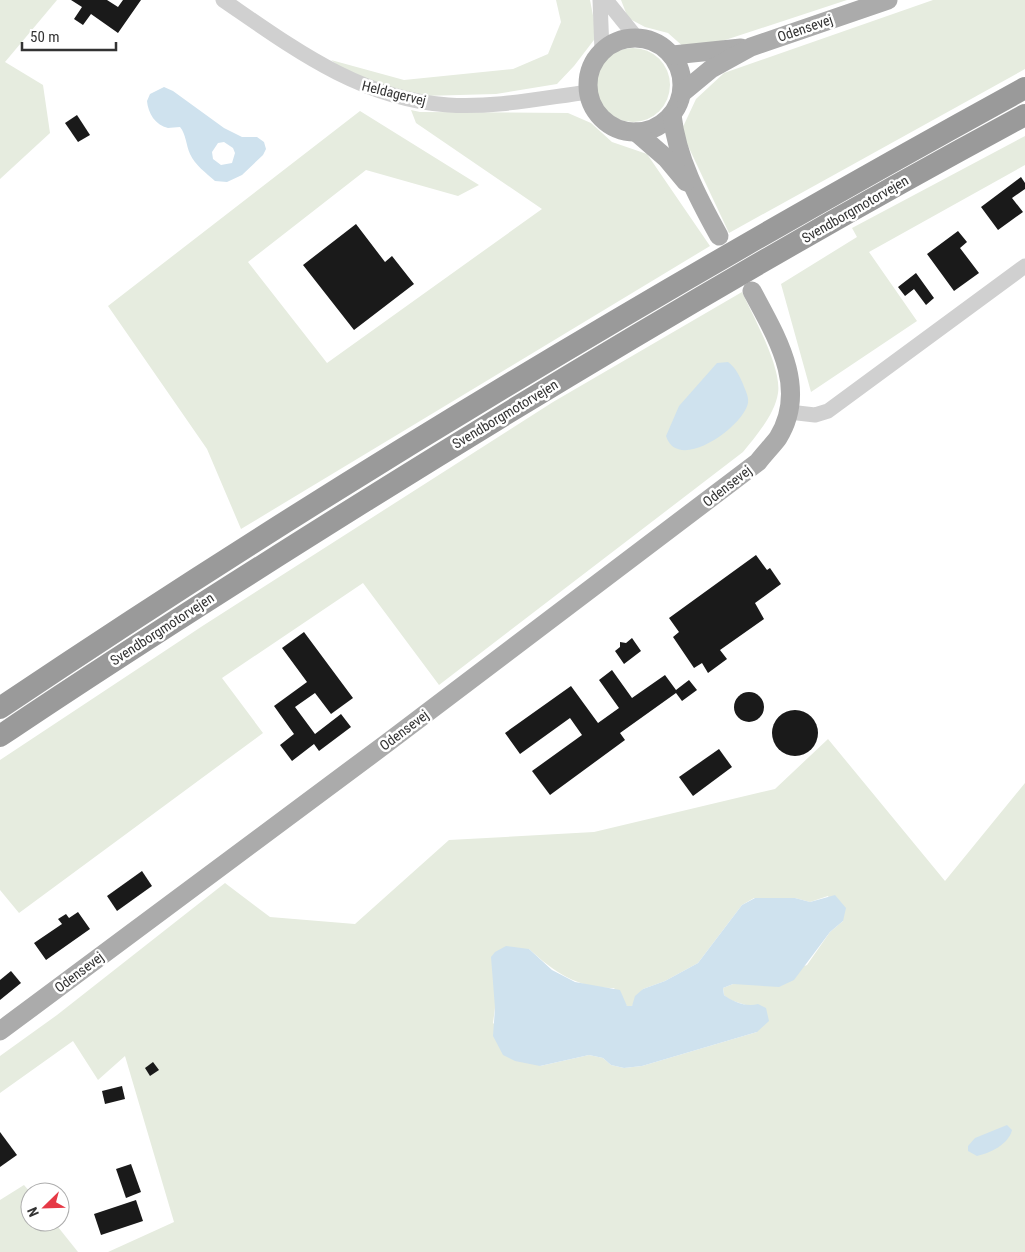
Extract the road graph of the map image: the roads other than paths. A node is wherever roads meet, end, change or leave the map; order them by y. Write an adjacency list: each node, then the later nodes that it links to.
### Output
1 (223, 0): 10 (street, Heldagervej)
2 (600, 0): 7 (street)
3 (606, 0): 5 (street)
4 (888, 0): 6 (main road, Odensevej)
5 (636, 37): 7 (main road); 8 (main road)
6 (751, 47): 8 (main road, Odensevej); 11 (main road, Odensevej)
7 (602, 51): 10 (main road)
8 (673, 55): 11 (main road)
9 (1025, 88): 20 (highway, Svendborgmotorvejen)
10 (588, 92): 14 (main road)
11 (682, 93): 12 (main road)
12 (672, 115): 14 (main road); 15 (main road)
13 (1025, 115): 21 (highway, Svendborgmotorvejen)
14 (636, 132): 15 (main road)
15 (696, 195): 16 (main road)
16 (720, 236)
17 (1025, 266): 19 (street)
18 (752, 290): 19 (main road, Odensevej)
19 (790, 412): 22 (main road, Odensevej)
20 (0, 708)
21 (0, 736)
22 (0, 1031)

